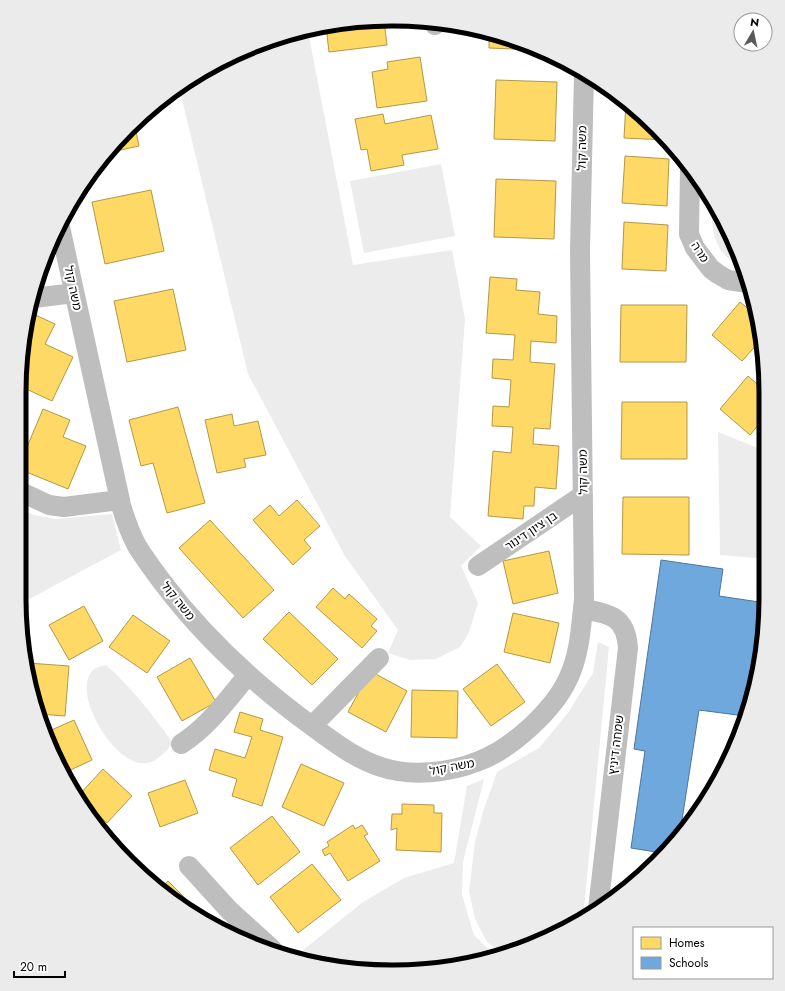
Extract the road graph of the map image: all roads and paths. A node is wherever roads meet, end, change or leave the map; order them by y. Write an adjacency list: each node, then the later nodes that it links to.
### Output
1 (584, 80): 8 (street, משה קול)
2 (690, 179): 4 (street, מרה)
3 (62, 235): 5 (street, משה קול)
4 (742, 282)
5 (74, 293): 6 (street); 9 (street, משה קול)
6 (38, 297)
7 (26, 494): 9 (street)
8 (583, 495): 10 (street, בן ציון דינור); 11 (street, משה קול)
9 (119, 500): 13 (street, משה קול)
10 (478, 566)
11 (583, 609): 14 (street, משה קול); 17 (street, שמחה דיניץ)
12 (379, 658): 14 (street)
13 (248, 675): 14 (street, משה קול); 15 (street)
14 (312, 726)
15 (181, 744)
16 (189, 866): 18 (street)
17 (599, 901)
18 (264, 942)

